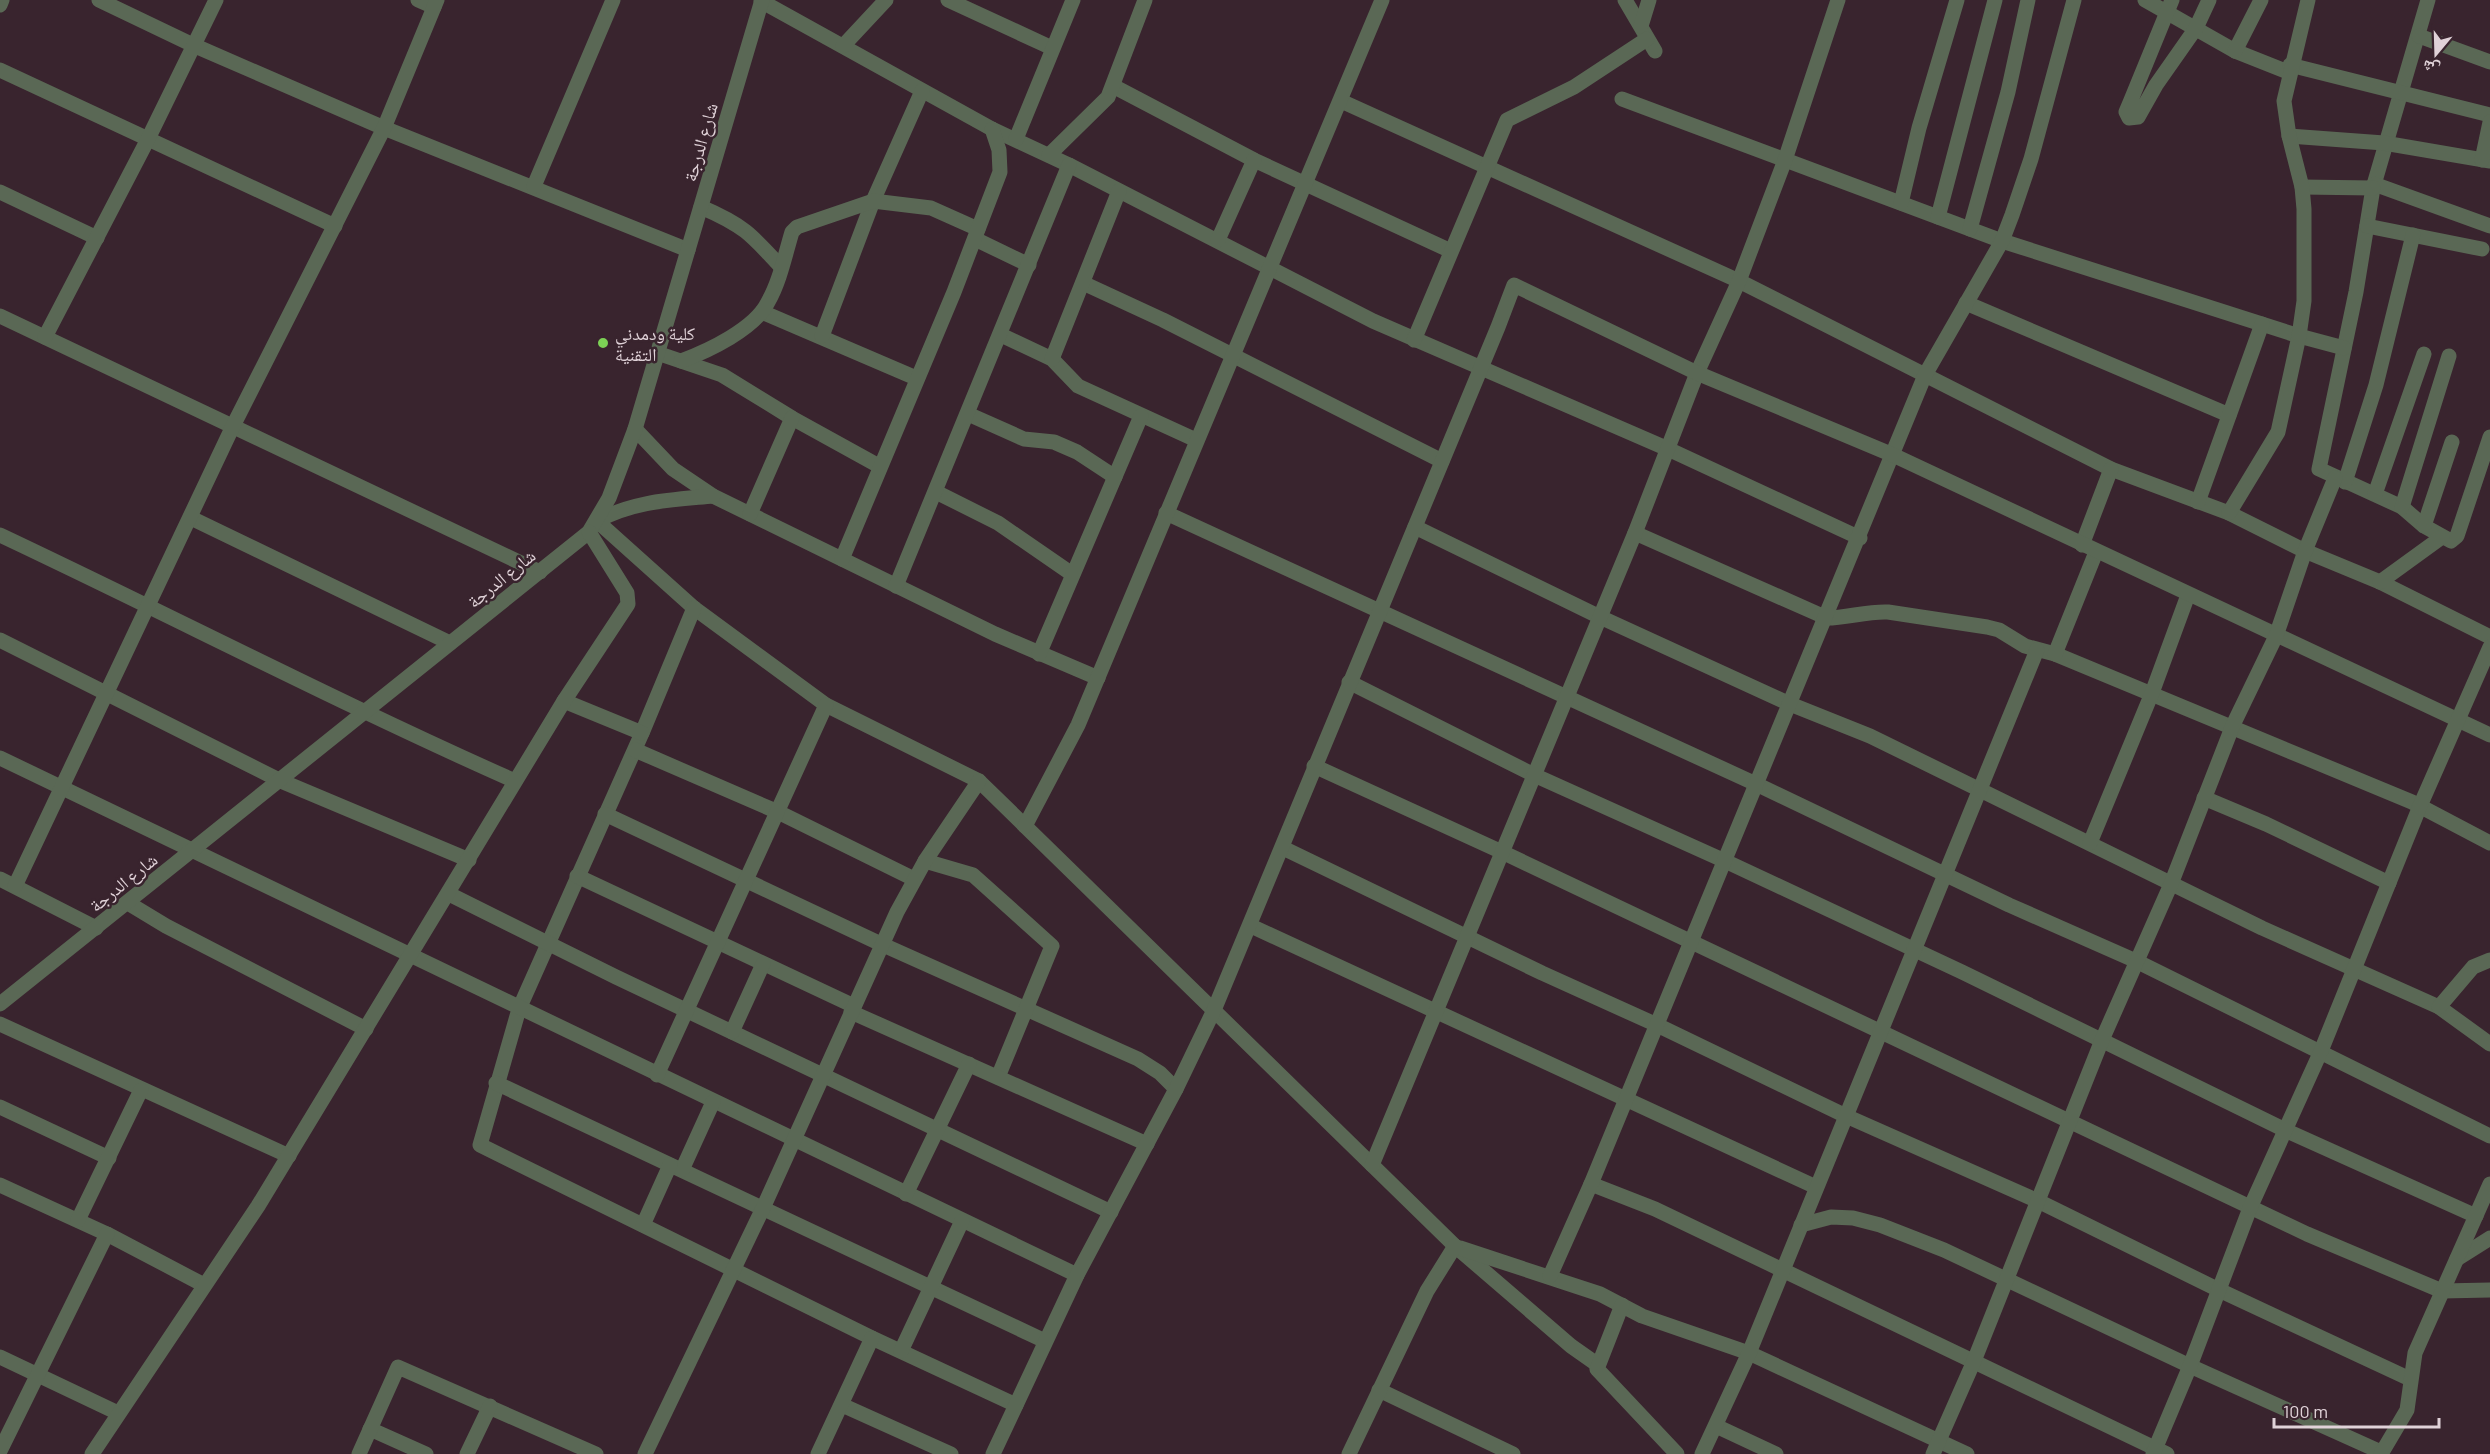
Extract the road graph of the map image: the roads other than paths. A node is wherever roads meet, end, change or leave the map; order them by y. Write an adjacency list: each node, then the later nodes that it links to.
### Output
1 (2, 0): 25 (street)
2 (99, 0): 30 (street)
3 (216, 0): 30 (street)
4 (418, 0): 24 (street)
5 (614, 0): 57 (street)
6 (761, 0): 31 (street); 64 (street, شارع الدرجة)
7 (886, 0): 31 (street)
8 (948, 0): 32 (street)
9 (1073, 0): 32 (street)
10 (1145, 0): 37 (street)
11 (1382, 0): 41 (street)
12 (1625, 0): 29 (street)
13 (1649, 0): 29 (street)
14 (1838, 0): 52 (street)
15 (1956, 0): 63 (street)
16 (1995, 0): 65 (street)
17 (2028, 0): 69 (street)
18 (2074, 0): 74 (street)
19 (2145, 0): 26 (street)
20 (2209, 0): 27 (street)
21 (2260, 0): 33 (street)
22 (2308, 0): 35 (street)
23 (2428, 0): 28 (street)
24 (436, 4): 44 (street)
25 (0, 5)
26 (2170, 6): 27 (street); 27 (street)
27 (2196, 28): 33 (street)
28 (2419, 36): 34 (street); 39 (street)
29 (1648, 39): 55 (street)
30 (193, 45): 44 (street); 48 (street)
31 (843, 46): 38 (street)
32 (1052, 48): 47 (street)
33 (2235, 51): 35 (street)
34 (2490, 62)
35 (2289, 69): 39 (street); 46 (street)
36 (0, 70): 48 (street)
37 (1113, 86): 50 (street); 51 (street)
38 (922, 90): 45 (street); 62 (street)
39 (2400, 91): 42 (street); 49 (street)
40 (1622, 99): 52 (street)
41 (1341, 101): 55 (street); 56 (street)
42 (2490, 114)
43 (2490, 122): 53 (street)
44 (384, 128): 57 (street); 66 (street)
45 (992, 129): 47 (street); 70 (street)
46 (2289, 136): 49 (street); 59 (street)
47 (1016, 139): 50 (street)
48 (147, 141): 66 (street); 72 (street)
49 (2384, 143): 53 (street); 58 (street)
50 (1049, 155): 54 (street)
51 (1254, 160): 56 (street); 73 (street)
52 (1785, 160): 63 (street); 81 (street)
53 (2486, 160)
54 (1069, 165): 60 (street); 78 (street)
55 (1486, 167): 77 (street); 81 (street)
56 (1306, 184): 77 (street); 80 (street)
57 (534, 186): 76 (street)
58 (2374, 186): 59 (street); 67 (street); 68 (street)
59 (2302, 187): 89 (street)
60 (1119, 191): 73 (street); 82 (street)
61 (0, 192): 72 (street)
62 (873, 201): 70 (street); 79 (street); 88 (street)
63 (1901, 203): 65 (street)
64 (701, 207): 76 (street, شارع الدرجة); 79 (street)
65 (1938, 217): 69 (street)
66 (335, 226): 107 (street)
67 (2367, 226): 71 (street); 92 (street)
68 (2490, 226)
69 (1970, 229): 74 (street)
70 (976, 234): 78 (street); 102 (street)
71 (2413, 235): 75 (street); 118 (street)
72 (97, 238): 90 (street)
73 (1218, 240): 80 (street)
74 (2002, 241): 83 (street); 86 (street)
75 (2482, 249)
76 (688, 250): 93 (street, شارع الدرجة)
77 (1451, 251): 91 (street)
78 (1029, 265): 87 (street)
79 (781, 267): 84 (street)
80 (1272, 268): 91 (street); 96 (street)
81 (1739, 281): 100 (street); 101 (street)
82 (1083, 283): 96 (street); 97 (street)
83 (1966, 303): 101 (street); 104 (street)
84 (762, 312): 88 (street); 98 (street)
85 (0, 316): 90 (street)
86 (2262, 324): 89 (street); 104 (street)
87 (1001, 335): 97 (street); 103 (street)
88 (822, 336): 102 (street)
89 (2299, 336): 92 (street); 125 (street)
90 (45, 338): 107 (street)
91 (1414, 340): 99 (street)
92 (2344, 348): 118 (street)
93 (657, 353): 98 (street); 108 (street, شارع الدرجة)
94 (2424, 354): 120 (street)
95 (2449, 356): 123 (street)
96 (1233, 357): 110 (street); 114 (street)
97 (1052, 359): 105 (street)
98 (681, 361): 106 (street)
99 (1481, 369): 100 (street); 112 (street); 114 (street)
100 (1697, 373): 112 (street); 113 (street)
101 (1925, 375): 113 (street); 116 (street)
102 (916, 378): 115 (street)
103 (968, 414): 117 (street); 119 (street)
104 (2229, 415): 122 (street)
105 (1141, 416): 110 (street); 117 (street)
106 (792, 418): 115 (street); 126 (street)
107 (233, 426): 127 (street); 138 (street)
108 (635, 429): 121 (street); 128 (street, شارع الدرجة)
109 (2490, 437): 133 (street)
110 (1197, 440): 124 (street)
111 (2452, 442): 129 (street)
112 (1668, 449): 131 (street); 134 (street)
113 (1893, 455): 134 (street); 135 (street)
114 (1442, 461): 130 (street)
115 (879, 466): 137 (street)
116 (2111, 469): 122 (street); 135 (street)
117 (1115, 477): 139 (street)
118 (2340, 480): 120 (street); 136 (street)
119 (936, 492): 139 (street); 141 (street)
120 (2375, 494): 123 (street)
121 (712, 496): 126 (street); 128 (street)
122 (2198, 502): 125 (street)
123 (2402, 507): 129 (street)
124 (1166, 513): 145 (street); 156 (street)
125 (2229, 513): 136 (street)
126 (750, 514): 137 (street)
127 (191, 518): 143 (street); 151 (street)
128 (593, 526): 138 (street, شارع الدرجة); 144 (street); 161 (street)
129 (2424, 526): 133 (street)
130 (1414, 527): 145 (street); 146 (street)
131 (1635, 533): 146 (street); 147 (street)
132 (0, 535): 143 (street)
133 (2442, 537): 140 (street)
134 (1860, 538): 147 (street)
135 (2089, 549): 142 (street); 155 (street)
136 (2305, 551): 140 (street); 148 (street)
137 (842, 559): 141 (street)
138 (540, 572): 151 (street, شارع الدرجة)
139 (1072, 574): 154 (street)
140 (2380, 582): 149 (street)
141 (896, 586): 154 (street)
142 (2188, 595): 148 (street); 159 (street)
143 (148, 605): 158 (street); 164 (street)
144 (694, 608): 163 (street); 167 (street)
145 (1379, 610): 157 (street); 160 (street)
146 (1600, 617): 160 (street); 162 (street)
147 (1827, 618): 153 (street); 162 (street)
148 (2276, 636): 165 (street); 166 (street)
149 (2490, 638)
150 (0, 640): 158 (street)
151 (450, 644): 164 (street, شارع الدرجة)
152 (2490, 647): 165 (street)
153 (2037, 650): 155 (street); 178 (street)
154 (1039, 654): 156 (street)
155 (2055, 654): 159 (street)
156 (1098, 678): 183 (street)
157 (1349, 682): 171 (street); 172 (street)
158 (107, 692): 173 (street); 177 (street)
159 (2152, 693): 166 (street); 184 (street)
160 (1566, 697): 172 (street); 176 (street)
161 (564, 701): 167 (street); 174 (street)
162 (1790, 704): 176 (street); 178 (street)
163 (826, 705): 175 (street); 181 (street)
164 (365, 714): 173 (street, شارع الدرجة); 174 (street)
165 (2456, 720): 168 (street); 180 (street)
166 (2233, 725): 179 (street); 180 (street)
167 (642, 733): 169 (street)
168 (2490, 735)
169 (635, 750): 181 (street); 182 (street)
170 (0, 758): 177 (street)
171 (1314, 766): 186 (street); 188 (street)
172 (1534, 775): 188 (street); 191 (street)
173 (281, 781): 187 (street, شارع الدرجة); 189 (street)
174 (515, 781): 189 (street)
175 (979, 781): 183 (street); 190 (street)
176 (1756, 784): 191 (street); 193 (street)
177 (60, 787): 187 (street); 199 (street)
178 (1982, 789): 184 (street); 193 (street)
179 (2204, 798): 197 (street); 198 (street)
180 (2420, 806): 185 (street); 197 (street)
181 (778, 812): 195 (street); 196 (street)
182 (605, 814): 192 (street); 195 (street)
183 (1025, 826): 219 (street)
184 (2090, 843): 198 (street)
185 (2490, 843)
186 (1283, 848): 202 (street); 204 (street)
187 (191, 852): 201 (street, شارع الدرجة); 210 (street)
188 (1502, 852): 204 (street); 206 (street)
189 (469, 860): 200 (street)
190 (924, 861): 196 (street); 221 (street)
191 (1725, 861): 206 (street); 209 (street)
192 (577, 876): 205 (street); 207 (street)
193 (1946, 876): 209 (street); 212 (street)
194 (0, 879): 199 (street)
195 (747, 879): 205 (street); 208 (street)
196 (914, 879): 208 (street)
197 (2389, 883): 214 (street)
198 (2171, 884): 212 (street); 214 (street)
199 (15, 886): 203 (street)
200 (449, 894): 207 (street); 210 (street)
201 (128, 903): 203 (street, شارع الدرجة); 225 (street)
202 (1251, 926): 219 (street); 222 (street)
203 (96, 928): 215 (street, شارع الدرجة)
204 (1467, 936): 222 (street); 224 (street)
205 (718, 942): 213 (street); 220 (street)
206 (1692, 942): 224 (street); 227 (street)
207 (548, 944): 217 (street); 220 (street)
208 (881, 944): 218 (street); 221 (street)
209 (1916, 950): 227 (street); 228 (street)
210 (410, 957): 217 (street); 225 (street)
211 (2490, 960): 216 (street)
212 (2136, 961): 228 (street); 230 (street)
213 (764, 964): 218 (street); 226 (street)
214 (2355, 970): 216 (street); 230 (street)
215 (0, 1004)
216 (2439, 1007): 229 (street)
217 (519, 1009): 232 (street); 235 (street)
218 (853, 1009): 231 (street); 233 (street)
219 (1214, 1010): 236 (street); 250 (street)
220 (688, 1011): 226 (street); 232 (street)
221 (1026, 1011): 234 (street); 236 (street)
222 (1436, 1012): 238 (street); 250 (street)
223 (0, 1024): 237 (street)
224 (1657, 1025): 238 (street); 241 (street)
225 (366, 1029): 248 (street)
226 (732, 1032): 233 (street)
227 (1882, 1032): 241 (street); 242 (street)
228 (2102, 1040): 242 (street); 244 (street)
229 (2490, 1044)
230 (2321, 1051): 244 (street); 245 (street)
231 (969, 1064): 234 (street); 243 (street)
232 (657, 1075): 239 (street)
233 (823, 1076): 243 (street); 246 (street)
234 (998, 1077): 247 (street)
235 (496, 1083): 251 (street); 264 (street)
236 (1176, 1089): 247 (street)
237 (141, 1090): 248 (street); 249 (street)
238 (1625, 1100): 252 (street); 255 (street)
239 (713, 1102): 246 (street); 251 (street)
240 (0, 1107): 249 (street)
241 (1846, 1116): 255 (street); 257 (street)
242 (2068, 1123): 257 (street); 259 (street)
243 (937, 1129): 256 (street); 260 (street)
244 (2285, 1130): 259 (street); 261 (street)
245 (2490, 1136)
246 (794, 1141): 256 (street); 258 (street)
247 (1147, 1144): 260 (street)
248 (289, 1156): 275 (street)
249 (109, 1158): 262 (street)
250 (1372, 1166): 268 (street)
251 (676, 1167): 258 (street); 264 (street)
252 (1591, 1184): 271 (street); 273 (street)
253 (2490, 1184): 261 (street)
254 (0, 1185): 262 (street)
255 (1816, 1187): 265 (street)
256 (906, 1194): 263 (street)
257 (2038, 1201): 274 (street); 277 (street)
258 (764, 1206): 270 (street); 276 (street)
259 (2250, 1208): 277 (street); 279 (street)
260 (1111, 1212): 272 (street)
261 (2476, 1216): 269 (street)
262 (78, 1220): 266 (street)
263 (962, 1221): 272 (street); 276 (street)
264 (643, 1225): 270 (street)
265 (1801, 1226): 271 (street); 274 (street)
266 (107, 1234): 275 (street); 289 (street)
267 (2490, 1238): 269 (street)
268 (1455, 1246): 273 (street); 287 (street); 291 (street)
269 (2456, 1260): 279 (street)
270 (733, 1269): 281 (street); 307 (street)
271 (1782, 1272): 284 (street); 286 (street)
272 (1077, 1275): 282 (street)
273 (1550, 1276): 280 (street)
274 (2007, 1278): 286 (street); 288 (street)
275 (204, 1285): 295 (street)
276 (932, 1288): 282 (street); 283 (street)
277 (2219, 1290): 288 (street); 290 (street)
278 (2490, 1290): 279 (street)
279 (2442, 1291): 290 (street)
280 (1622, 1305): 284 (street); 287 (street)
281 (872, 1338): 283 (street); 292 (street)
282 (1045, 1341): 293 (street)
283 (901, 1351): 293 (street)
284 (1749, 1353): 296 (street); 298 (street)
285 (0, 1357): 289 (street)
286 (1974, 1361): 298 (street); 300 (street)
287 (1598, 1365): 313 (street)
288 (2190, 1366): 300 (street); 301 (street)
289 (38, 1375): 295 (street); 299 (street)
290 (2410, 1379): 301 (street)
291 (1379, 1390): 311 (street); 312 (street)
292 (842, 1405): 308 (street); 309 (street)
293 (1016, 1405): 310 (street)
294 (490, 1406): 297 (street); 305 (street); 306 (street)
295 (118, 1413): 302 (street)
296 (1716, 1426): 314 (street); 315 (street)
297 (370, 1429): 303 (street); 304 (street)
298 (1936, 1448): 316 (street)
299 (0, 1451)
300 (2159, 1452)
301 (2381, 1453)
302 (92, 1454)
303 (359, 1454)
304 (426, 1454)
305 (467, 1454)
306 (596, 1454)
307 (645, 1454)
308 (818, 1454)
309 (951, 1454)
310 (993, 1454)
311 (1349, 1454)
312 (1513, 1454)
313 (1677, 1454)
314 (1702, 1454)
315 (1776, 1454)
316 (1967, 1454)

